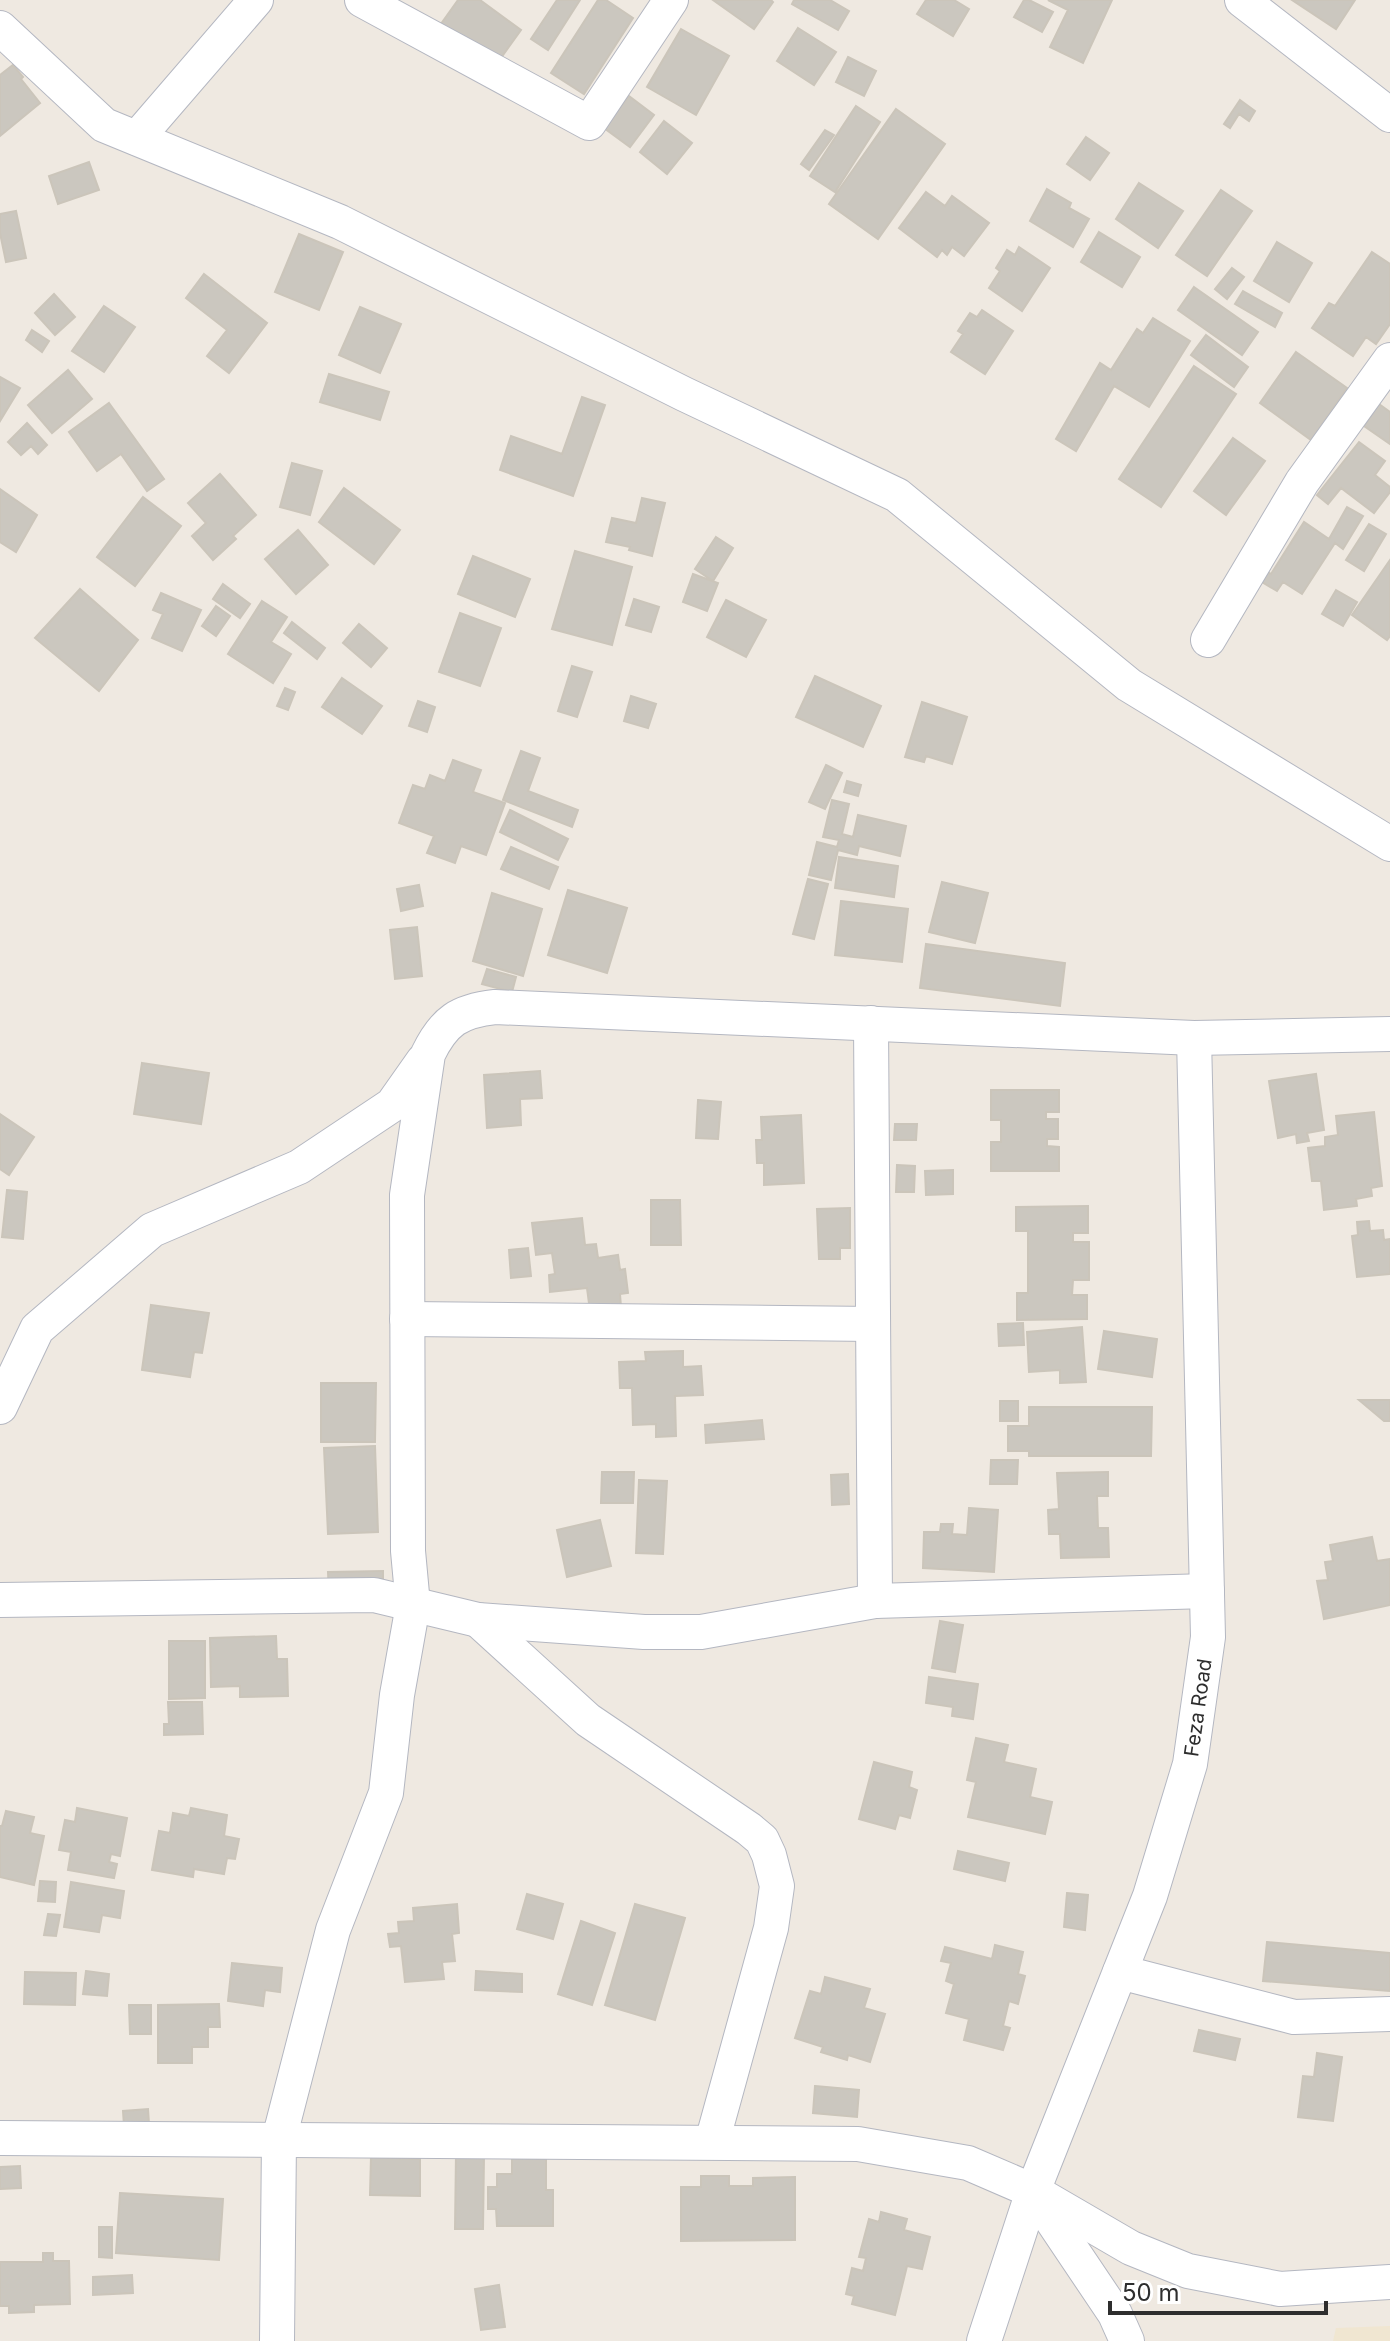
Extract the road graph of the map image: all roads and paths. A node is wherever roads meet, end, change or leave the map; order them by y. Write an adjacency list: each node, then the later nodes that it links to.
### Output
1 (256, 0): 7 (street)
2 (362, 0): 3 (street)
3 (671, 0)
4 (1242, 0): 6 (street)
5 (0, 28): 7 (street)
6 (1390, 115)
7 (137, 138): 10 (street)
8 (1390, 360): 9 (street)
9 (1208, 640)
10 (1390, 844)
11 (871, 1023): 13 (street); 14 (street); 16 (street)
12 (1390, 1034): 13 (street)
13 (1194, 1038): 18 (street, Feza Road)
14 (428, 1054): 15 (street); 17 (street)
15 (407, 1319): 16 (street); 21 (street)
16 (873, 1324): 20 (street)
17 (0, 1407)
18 (1207, 1591): 20 (street); 23 (street, Feza Road)
19 (0, 1600): 21 (street)
20 (875, 1601): 22 (street)
21 (413, 1605): 22 (street); 26 (street)
22 (478, 1620): 27 (street)
23 (1120, 1972): 24 (street); 28 (street, Feza Road)
24 (1390, 2014)
25 (0, 2138): 26 (street)
26 (279, 2139): 27 (street); 30 (street)
27 (712, 2142): 28 (street)
28 (1033, 2191): 29 (street); 31 (street, Feza Road); 32 (street)
29 (1390, 2282)
30 (277, 2341)
31 (984, 2341)
32 (1127, 2341)

